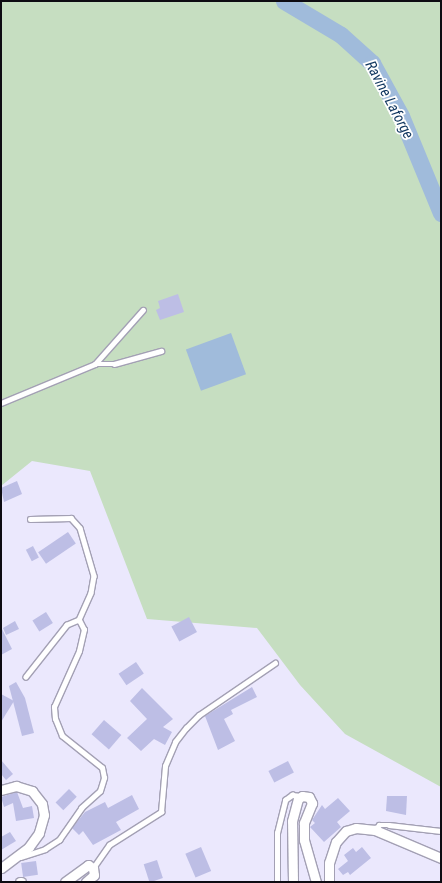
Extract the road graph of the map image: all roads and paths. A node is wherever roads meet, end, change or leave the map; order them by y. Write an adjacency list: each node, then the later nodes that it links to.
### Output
1 (143, 310): 3 (lane)
2 (160, 351): 3 (lane)
3 (95, 364): 4 (lane)
4 (1, 403)
5 (30, 519): 6 (lane)
6 (79, 620): 8 (lane); 14 (lane)
7 (275, 663): 16 (lane)
8 (26, 677)
9 (1, 790): 14 (street)
10 (302, 796): 19 (lane); 20 (street); 21 (street)
11 (375, 830): 12 (lane); 13 (street); 22 (street)
12 (441, 831)
13 (441, 858)
14 (11, 860): 15 (street)
15 (1, 868)
16 (93, 868): 17 (street); 18 (street)
17 (65, 882)
18 (86, 882)
19 (277, 882)
20 (293, 882)
21 (316, 882)
22 (329, 882)

